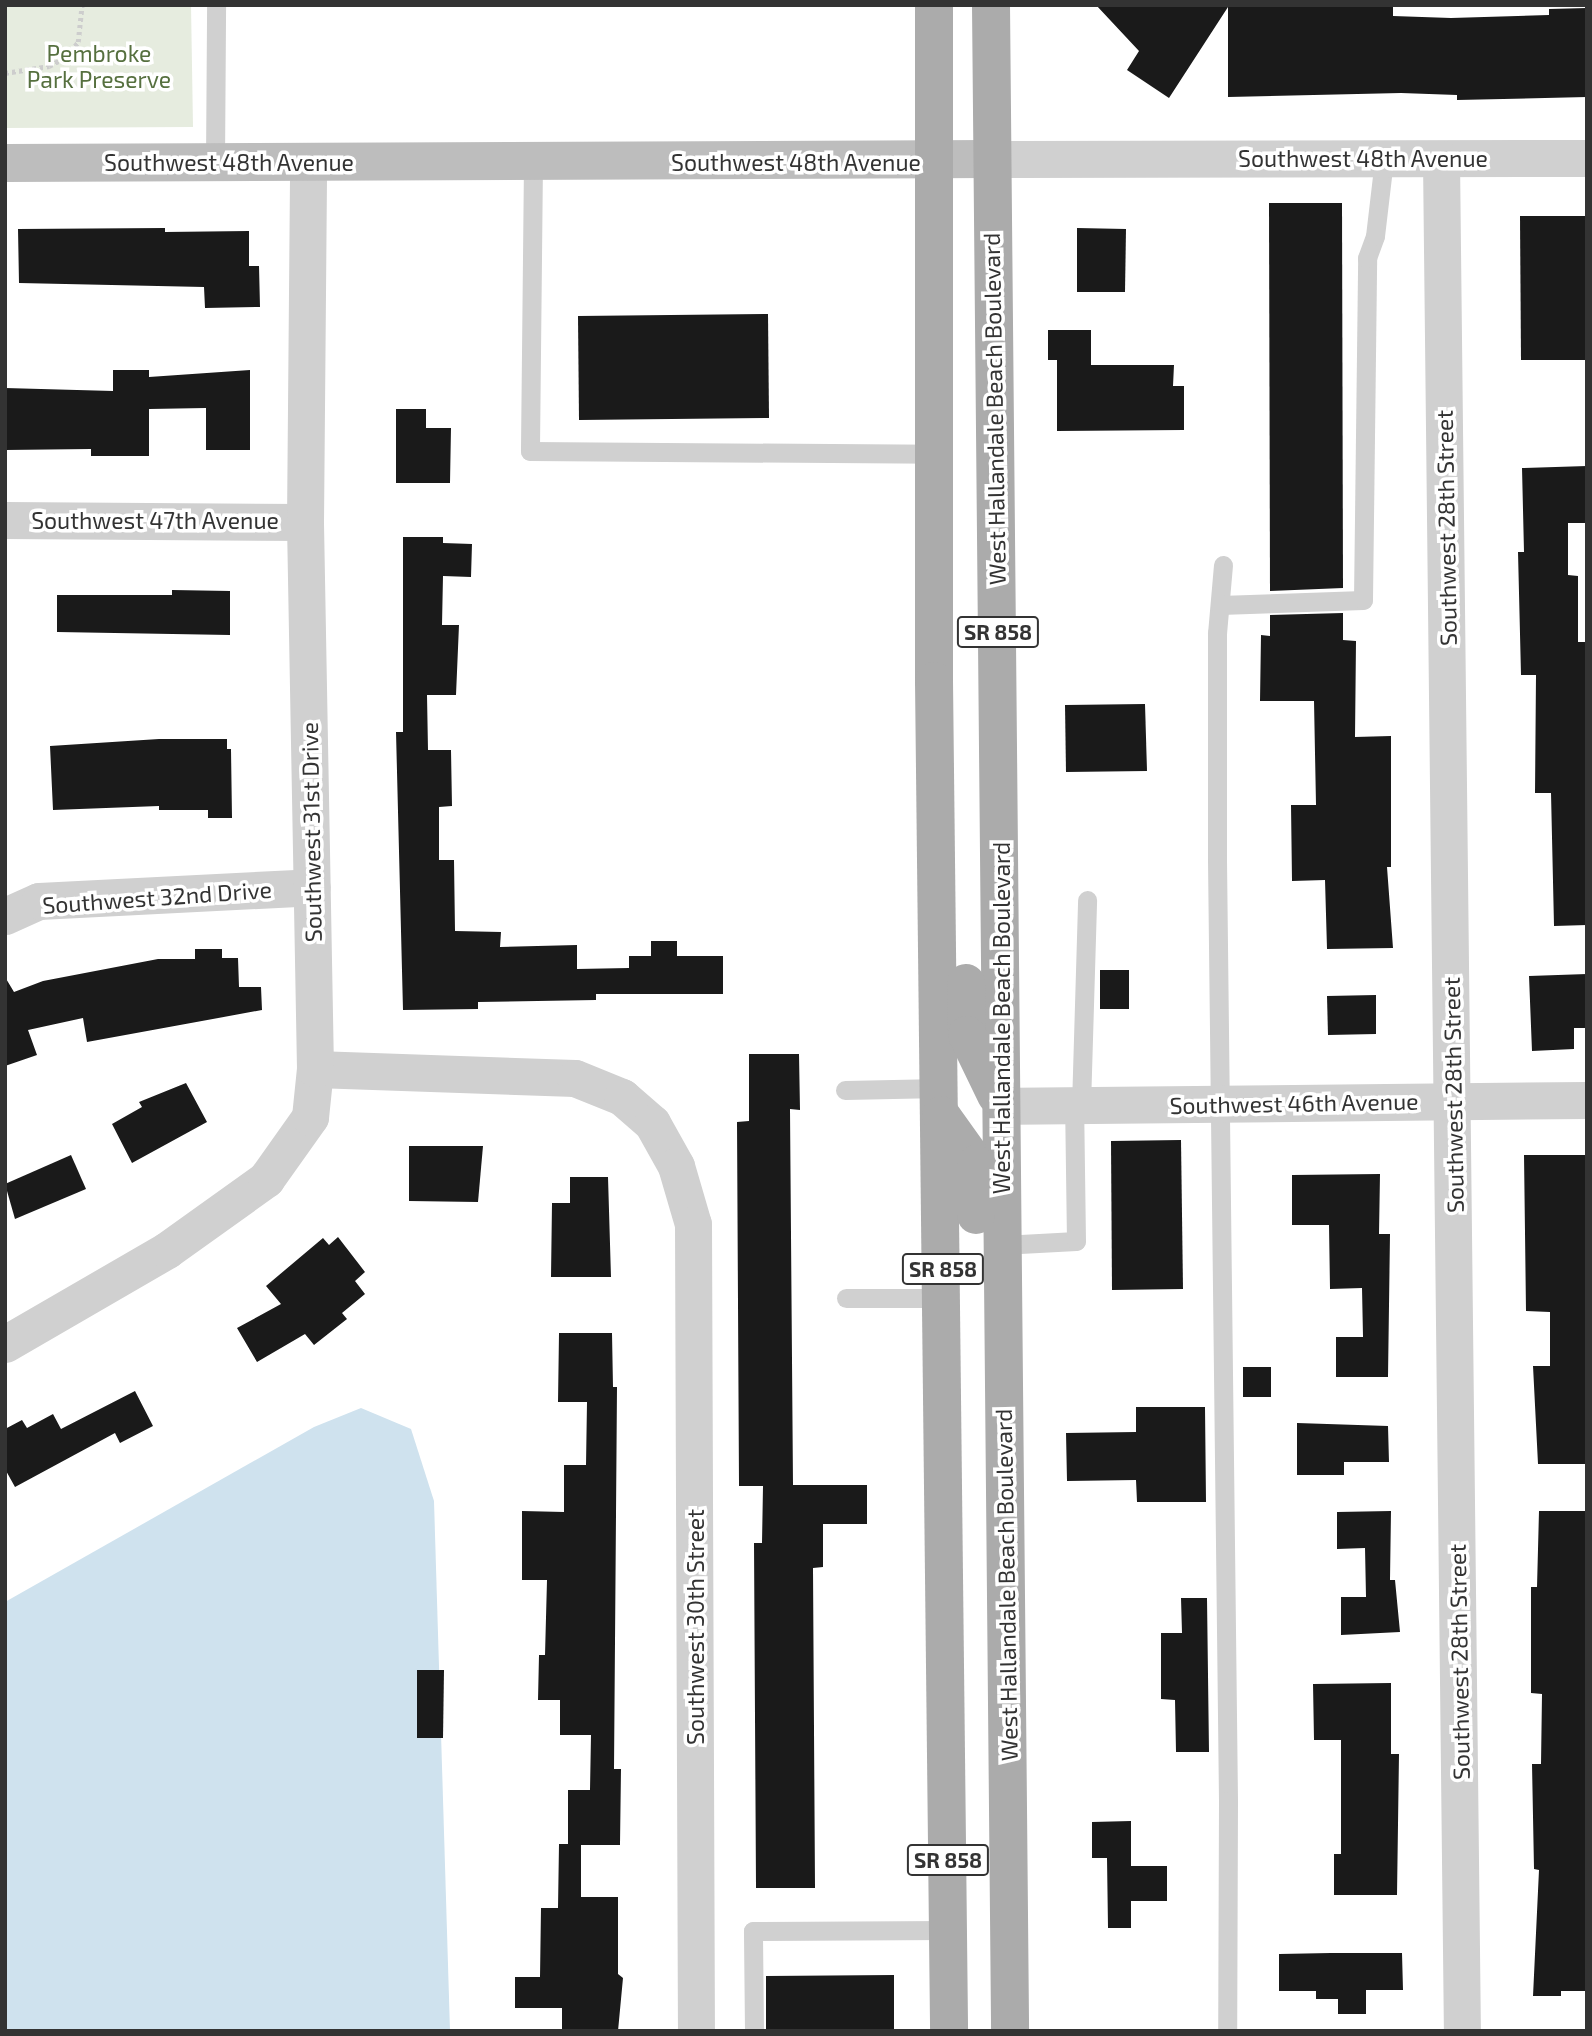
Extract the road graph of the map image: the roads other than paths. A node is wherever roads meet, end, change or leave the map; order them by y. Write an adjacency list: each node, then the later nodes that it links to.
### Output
1 (216, 5): 12 (lane)
2 (934, 5): 10 (main road, SR 858)
3 (991, 5): 5 (main road, West Hallandale Beach Boulevard / SR 858)
4 (1587, 158): 7 (street, Southwest 48th Avenue)
5 (992, 159): 6 (street, Southwest 48th Avenue); 10 (street, Southwest 48th Avenue); 28 (main road, West Hallandale Beach Boulevard / SR 858)
6 (1384, 159): 7 (street, Southwest 48th Avenue); 17 (lane)
7 (1441, 159): 25 (street, Southwest 28th Street)
8 (308, 162): 9 (street, Southwest 48th Avenue); 12 (street, Southwest 48th Avenue); 15 (street, Southwest 31st Drive)
9 (533, 162): 10 (street, Southwest 48th Avenue); 13 (lane)
10 (936, 162): 13 (main road, SR 858)
11 (5, 163): 12 (street, Southwest 48th Avenue)
12 (215, 163)
13 (935, 454): 18 (main road, SR 858)
14 (5, 520): 15 (street, Southwest 47th Avenue)
15 (305, 522): 19 (street, Southwest 31st Drive)
16 (1223, 565): 17 (lane)
17 (1220, 605): 27 (lane)
18 (936, 748): 26 (main road, SR 858); 28 (main road)
19 (312, 887): 21 (street, Southwest 32nd Drive); 22 (street, Southwest 31st Drive)
20 (1087, 900): 29 (lane)
21 (5, 916)
22 (316, 1069): 33 (street, Southwest 31st Drive); 36 (street, Southwest 30th Street)
23 (845, 1090): 26 (lane)
24 (1587, 1100): 25 (street, Southwest 46th Avenue)
25 (1453, 1101): 27 (street, Southwest 46th Avenue); 41 (street, Southwest 28th Street)
26 (941, 1102): 32 (main road, SR 858); 34 (main road)
27 (1218, 1105): 29 (street, Southwest 46th Avenue); 40 (lane)
28 (1001, 1106): 29 (street, Southwest 46th Avenue); 30 (main road, West Hallandale Beach Boulevard / SR 858)
29 (1078, 1106): 30 (lane)
30 (1003, 1245): 34 (main road, West Hallandale Beach Boulevard / SR 858)
31 (846, 1298): 32 (lane)
32 (943, 1298): 35 (main road, SR 858)
33 (5, 1344)
34 (1004, 1417): 39 (main road, West Hallandale Beach Boulevard / SR 858)
35 (948, 1930): 37 (lane); 38 (main road, SR 858)
36 (696, 2031)
37 (754, 2031)
38 (949, 2031)
39 (1010, 2031)
40 (1227, 2031)
41 (1462, 2031)

